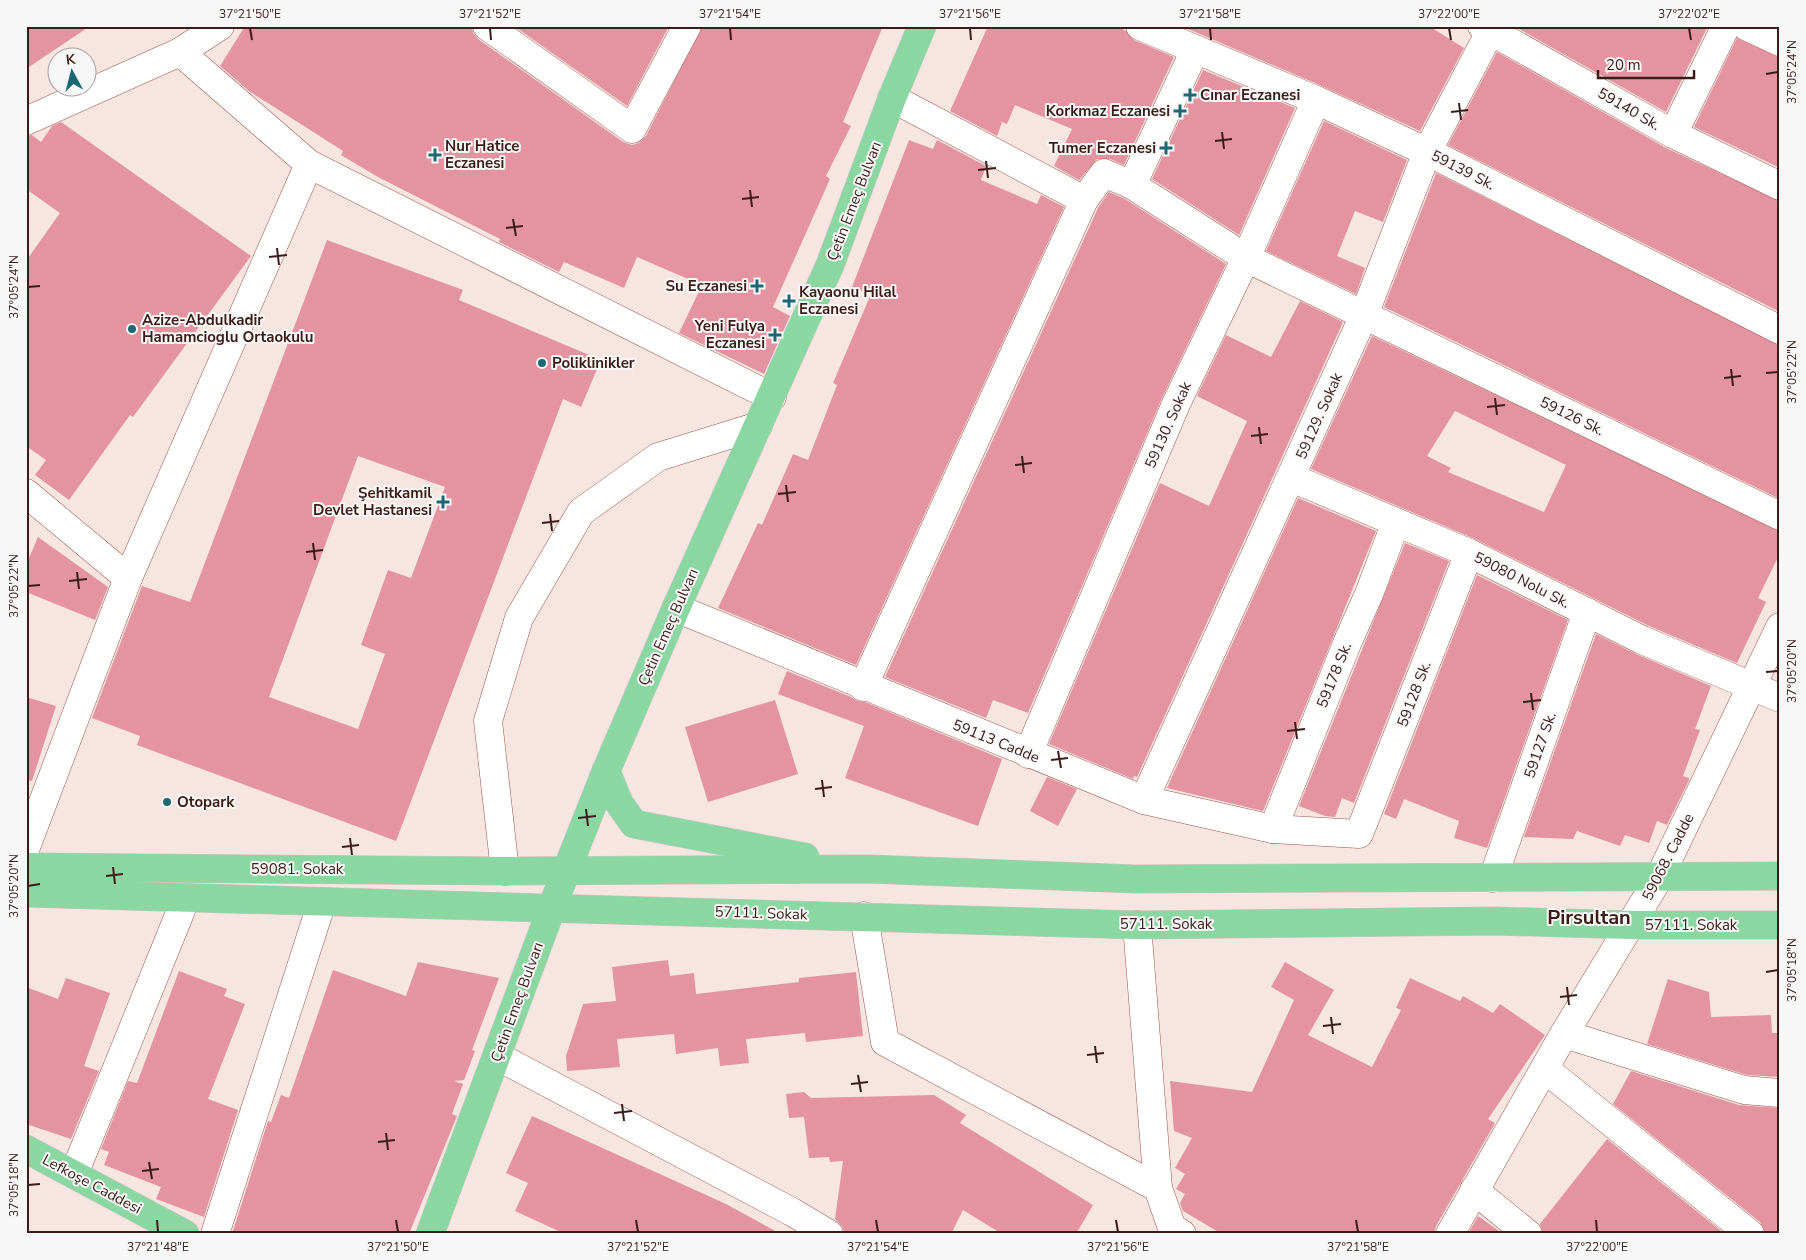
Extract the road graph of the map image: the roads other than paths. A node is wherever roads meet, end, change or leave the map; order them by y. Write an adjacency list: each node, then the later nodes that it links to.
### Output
1 (220, 26): 11 (street)
2 (486, 26): 3 (street)
3 (687, 26)
4 (922, 26): 12 (main road, Çetin Emeç Bulvarı)
5 (1140, 26): 10 (street, 59139 Sk.)
6 (1726, 26): 15 (street)
7 (1746, 26): 9 (street)
8 (1486, 28): 15 (street, 59140 Sk.); 16 (street, 59129. Sokak)
9 (1780, 42)
10 (1196, 50): 13 (street, 59139 Sk.); 18 (street)
11 (180, 52): 14 (street); 17 (street)
12 (892, 98): 20 (street); 24 (main road, Çetin Emeç Bulvarı)
13 (1316, 100): 16 (street, 59139 Sk.); 21 (street, 59130. Sokak)
14 (27, 120)
15 (1673, 134): 19 (street, 59140 Sk.)
16 (1427, 152): 22 (street, 59129. Sokak); 23 (street, 59139 Sk.)
17 (309, 164): 24 (street); 31 (street)
18 (1132, 185): 20 (street, 59126 Sk.); 21 (street, 59126 Sk.)
19 (1780, 186)
20 (1084, 200): 36 (street)
21 (1246, 258): 22 (street, 59126 Sk.); 38 (street, 59130. Sokak)
22 (1364, 315): 26 (street, 59129. Sokak); 28 (street, 59126 Sk.)
23 (1780, 330)
24 (772, 397): 25 (main road, Çetin Emeç Bulvarı)
25 (758, 426): 32 (main road, Çetin Emeç Bulvarı); 46 (street)
26 (1292, 478): 29 (street, 59080 Nolu Sk.); 40 (street, 59129. Sokak)
27 (26, 493): 31 (street)
28 (1780, 516)
29 (1396, 522): 30 (street, 59080 Nolu Sk.); 41 (street, 59178 Sk.)
30 (1469, 553): 33 (street, 59080 Nolu Sk.); 42 (street, 59128 Sk.)
31 (128, 578): 43 (street)
32 (676, 608): 36 (street, 59113 Cadde); 39 (main road, Çetin Emeç Bulvarı)
33 (1587, 612): 35 (street, 59080 Nolu Sk.); 50 (street, 59127 Sk.)
34 (1780, 627): 35 (street, 59068. Cadde)
35 (1752, 685): 37 (street, 59080 Nolu Sk.); 48 (street, 59068. Cadde)
36 (864, 687): 38 (street, 59113 Cadde)
37 (1780, 698)
38 (1028, 754): 40 (street, 59113 Cadde)
39 (606, 771): 45 (main road); 47 (main road, Çetin Emeç Bulvarı)
40 (1144, 800): 41 (street, 59113 Cadde)
41 (1273, 830): 42 (street, 59113 Cadde)
42 (1359, 834)
43 (26, 847)
44 (26, 866): 46 (main road, 59081. Sokak)
45 (868, 869): 47 (main road, 59081. Sokak); 50 (main road)
46 (505, 871): 47 (main road, 59081. Sokak)
47 (567, 871): 54 (main road, Çetin Emeç Bulvarı)
48 (1660, 876): 49 (main road); 50 (main road); 57 (street, 59068. Cadde)
49 (1780, 876)
50 (1493, 878)
51 (26, 893): 52 (main road, 59081. Sokak)
52 (186, 898): 53 (main road, 59081. Sokak); 64 (street)
53 (322, 902): 54 (main road, 59081. Sokak); 69 (street)
54 (552, 907): 55 (main road, 57111. Sokak); 60 (main road, Çetin Emeç Bulvarı)
55 (864, 916): 56 (main road, 57111. Sokak); 65 (street)
56 (1138, 925): 57 (main road, 57111. Sokak); 65 (street)
57 (1631, 925): 58 (main road, 57111. Sokak); 59 (street, 59068. Cadde)
58 (1780, 925)
59 (1564, 1034): 61 (street, 59068. Cadde); 62 (street)
60 (497, 1056): 70 (main road, Çetin Emeç Bulvarı); 71 (street)
61 (1546, 1069): 66 (street, 59068. Cadde); 74 (street)
62 (1780, 1093)
63 (26, 1149): 64 (main road, Lefkoşe Caddesi)
64 (74, 1174): 68 (main road, Lefkoşe Caddesi)
65 (1158, 1188): 67 (street)
66 (1474, 1190): 72 (street, 59068. Cadde); 73 (street)
67 (1174, 1232)
68 (181, 1233)
69 (215, 1234)
70 (430, 1234)
71 (829, 1234)
72 (1450, 1234)
73 (1528, 1234)
74 (1750, 1234)

